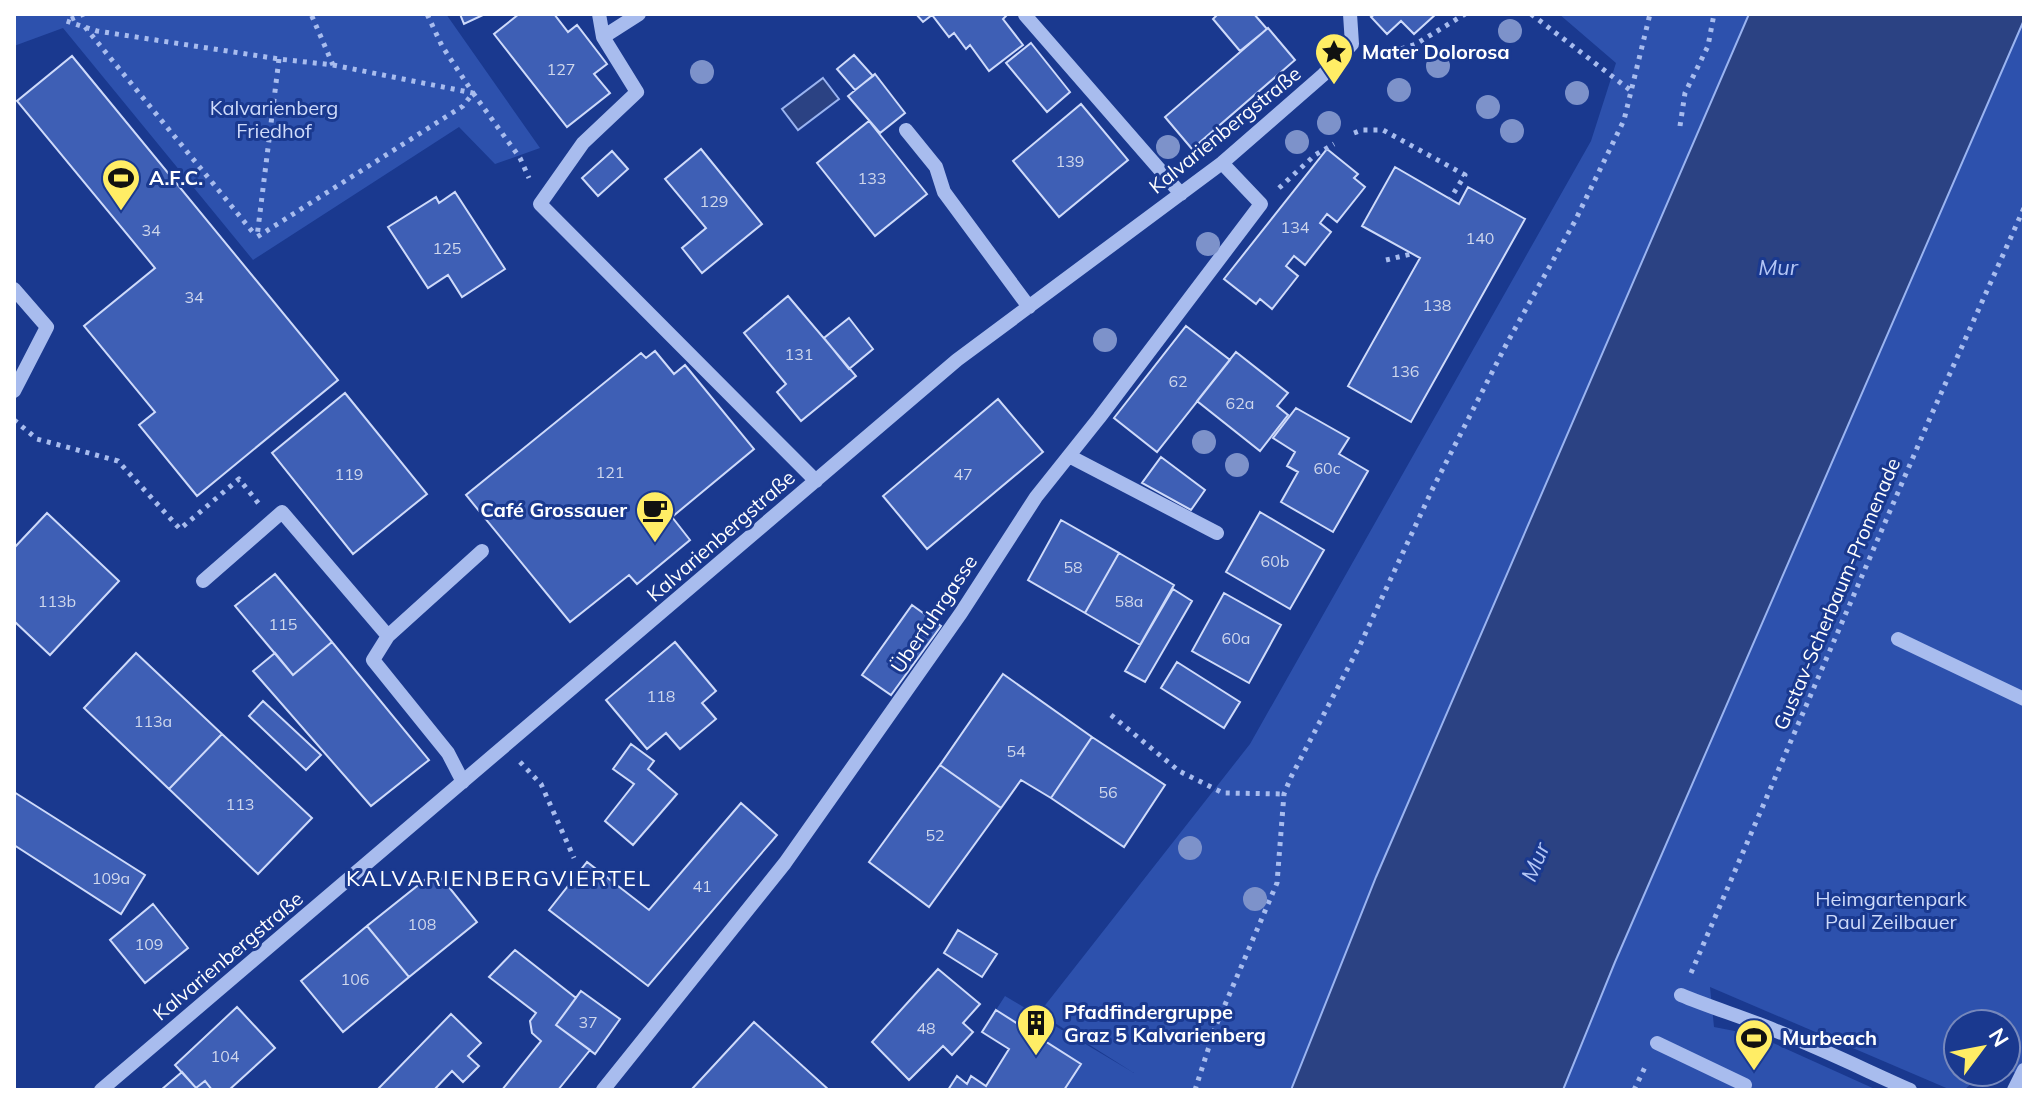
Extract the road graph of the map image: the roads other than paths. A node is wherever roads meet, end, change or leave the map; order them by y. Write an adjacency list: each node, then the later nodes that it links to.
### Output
1 (599, 14): 5 (street)
2 (639, 14): 5 (street)
3 (1350, 14): 7 (street, Kalvarienbergstraße)
4 (1025, 15): 8 (street)
5 (603, 37): 13 (street)
6 (906, 130): 10 (street)
7 (1222, 163): 8 (street, Kalvarienbergstraße); 12 (street, Überfuhrgasse)
8 (1181, 194): 10 (street, Kalvarienbergstraße)
9 (14, 289): 11 (street)
10 (1029, 307): 13 (street, Kalvarienbergstraße)
11 (14, 391)
12 (1069, 456): 14 (street); 26 (street, Überfuhrgasse)
13 (816, 481): 20 (street, Kalvarienbergstraße)
14 (1217, 533)
15 (482, 551): 17 (street)
16 (203, 581): 17 (street)
17 (388, 636): 20 (street)
18 (1898, 639): 19 (street)
19 (2024, 699)
20 (463, 782): 25 (street, Kalvarienbergstraße)
21 (1681, 995): 27 (street)
22 (1657, 1043): 24 (street)
23 (2024, 1070): 28 (street)
24 (1745, 1085)
25 (101, 1090)
26 (603, 1090)
27 (1910, 1090)
28 (2014, 1090)

